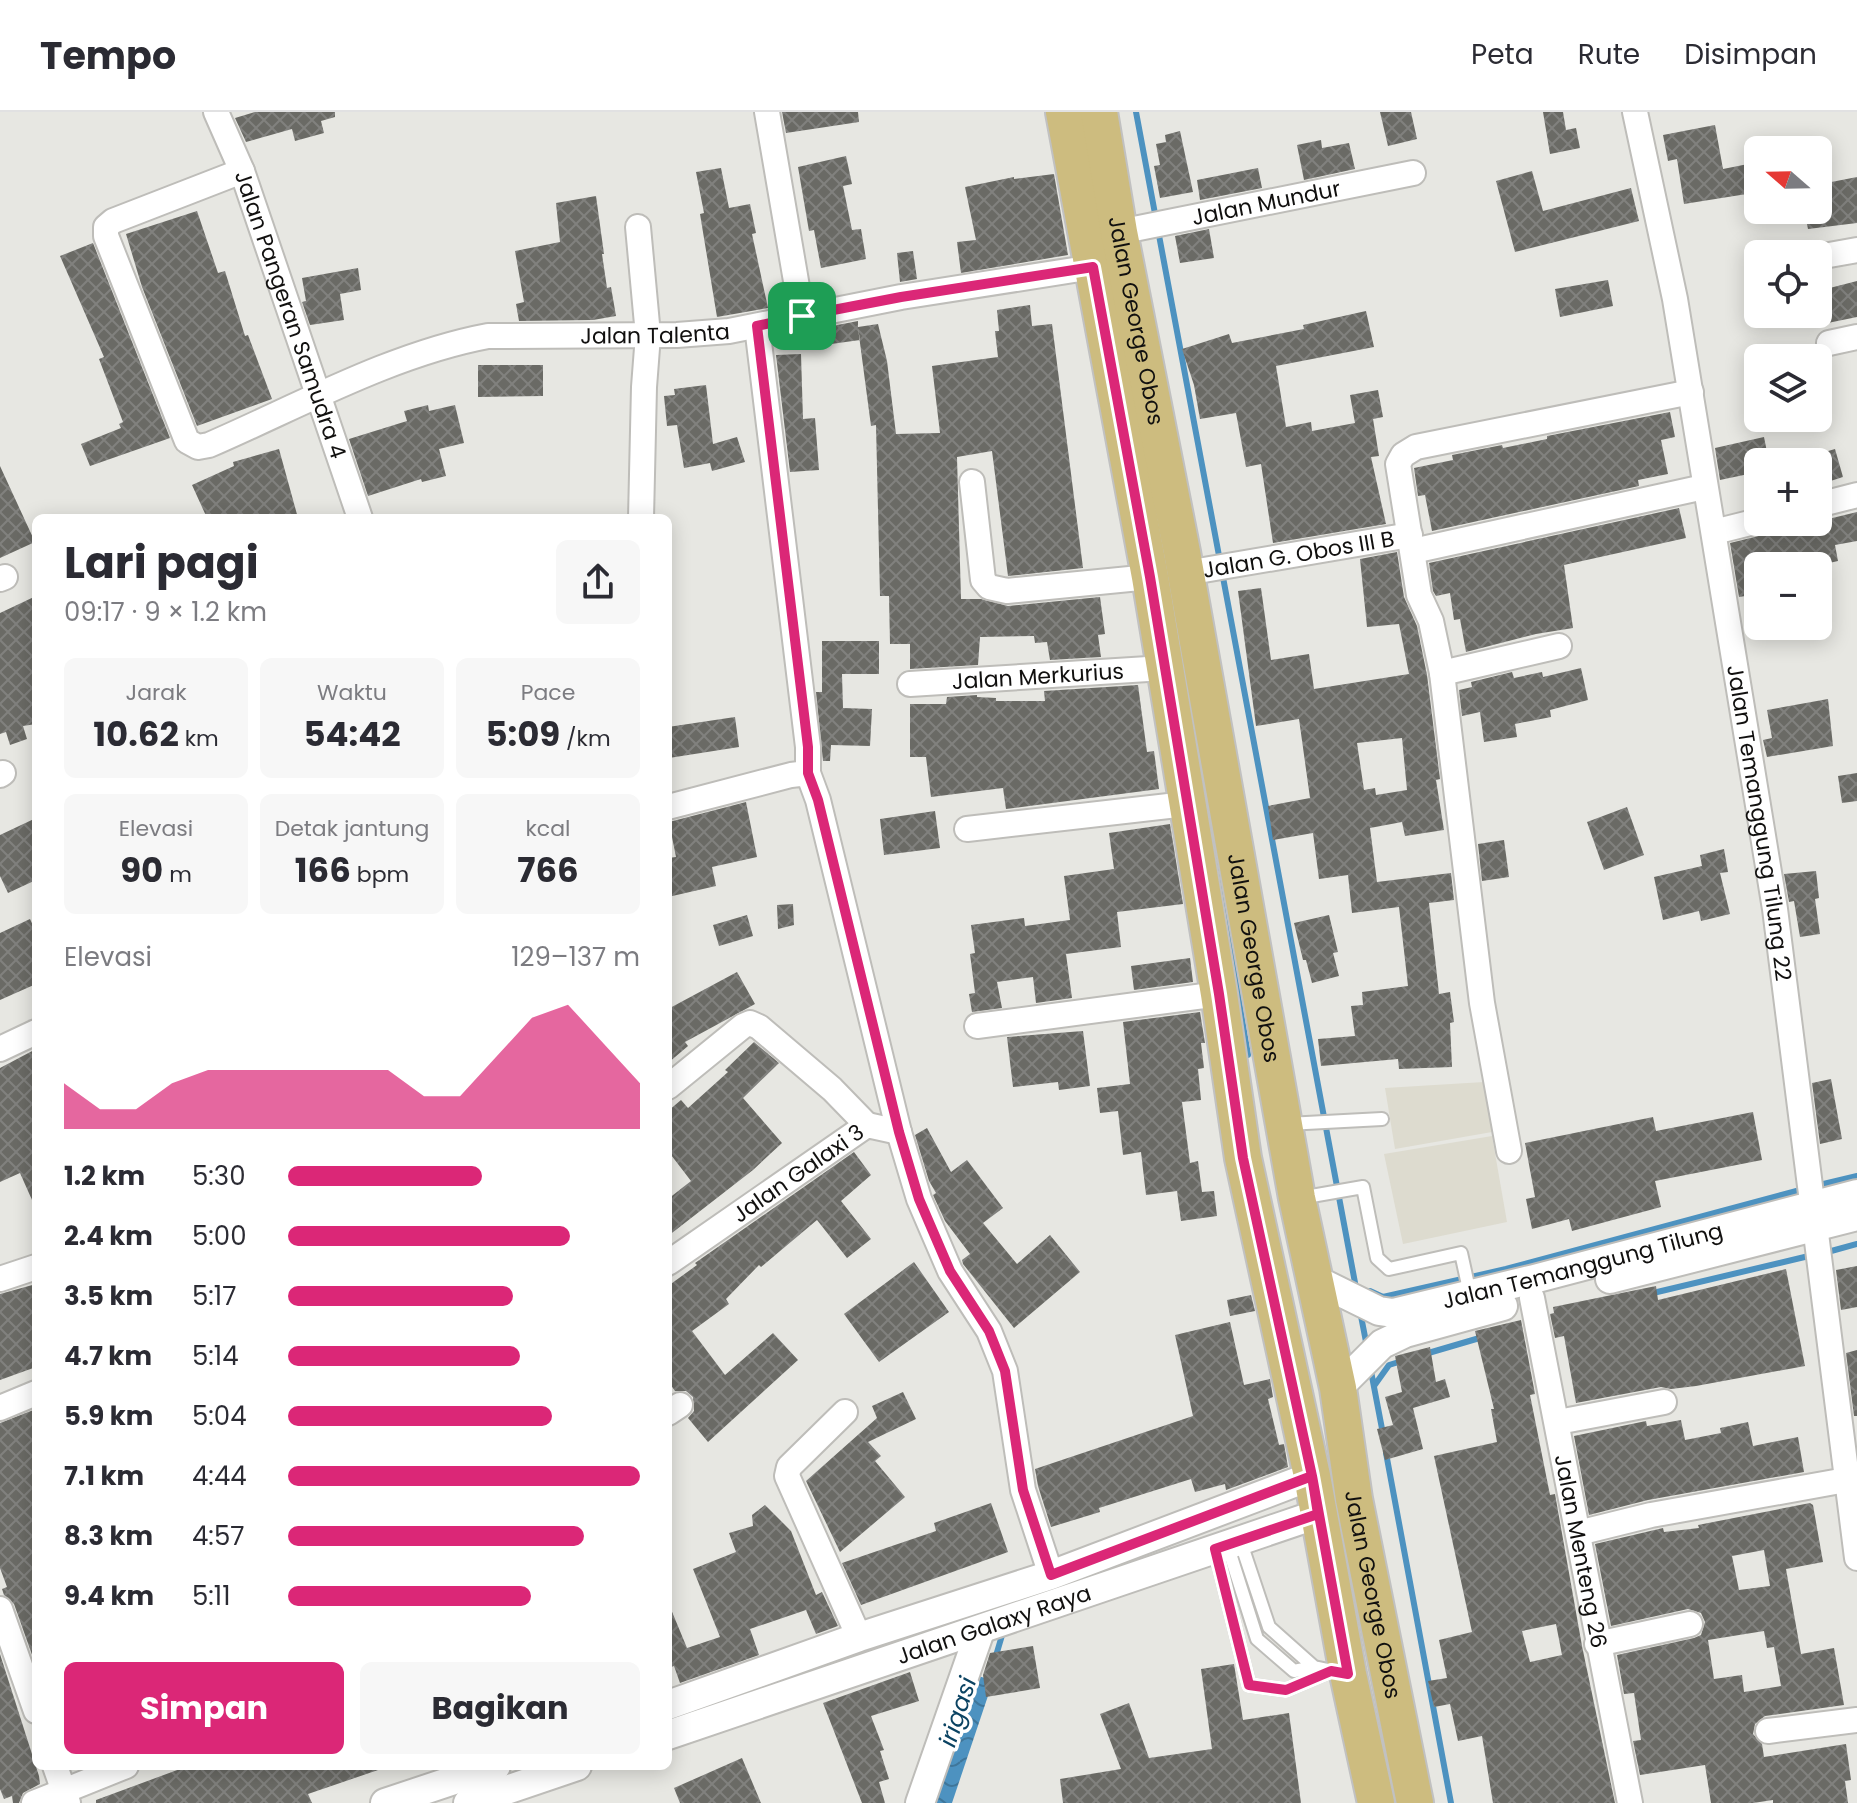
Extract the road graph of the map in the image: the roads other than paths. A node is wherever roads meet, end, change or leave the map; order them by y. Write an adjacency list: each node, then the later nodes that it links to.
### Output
1 (216, 112): 6 (street, Jalan Pangeran Samudra 4)
2 (767, 112): 13 (street)
3 (1064, 112): 12 (main road, Jalan George Obos)
4 (1099, 112): 9 (main road, Jalan George Obos)
5 (1635, 112): 18 (street, Jalan Temanggung Tilung 22)
6 (242, 171): 19 (street, Jalan Pangeran Samudra 4); 19 (street, Jalan Talenta)
7 (1413, 173): 9 (street, Jalan Mundur)
8 (638, 227): 15 (street)
9 (1119, 232): 29 (main road, Jalan George Obos)
10 (1857, 250): 11 (street)
11 (1832, 254)
12 (1093, 267): 13 (street, Jalan Talenta); 30 (main road, Jalan George Obos)
13 (802, 316): 14 (street, Jalan Talenta)
14 (757, 326): 15 (street, Jalan Talenta); 37 (street)
15 (648, 335): 19 (street, Jalan Talenta); 25 (street)
16 (1857, 337): 17 (street)
17 (1829, 343)
18 (1691, 392): 21 (street, Jalan Temanggung Tilung 22); 28 (street)
19 (319, 397): 24 (street, Jalan Pangeran Samudra 4)
20 (972, 482): 30 (street)
21 (1704, 487): 27 (street, Jalan Temanggung Tilung 22); 28 (street, Jalan G. Obos III B)
22 (1857, 495): 23 (street)
23 (1832, 501)
24 (359, 514)
25 (641, 514)
26 (1744, 524): 27 (street)
27 (1714, 532): 54 (street, Jalan Temanggung Tilung 22)
28 (1411, 543): 29 (street, Jalan G. Obos III B); 35 (street)
29 (1186, 573): 31 (main road, Jalan George Obos)
30 (1150, 577): 32 (main road, Jalan George Obos)
31 (1194, 620): 32 (main road); 47 (main road, Jalan George Obos)
32 (1158, 628): 34 (main road, Jalan George Obos)
33 (1559, 646): 35 (street)
34 (1164, 668): 36 (street, Jalan Merkurius); 38 (main road, Jalan George Obos)
35 (1442, 673): 50 (street)
36 (910, 684)
37 (808, 773): 39 (street); 49 (street)
38 (1186, 804): 40 (street); 41 (main road, Jalan George Obos)
39 (672, 806)
40 (967, 829)
41 (1219, 994): 42 (street); 67 (main road, Jalan George Obos)
42 (977, 1026)
43 (32, 1034): 44 (street)
44 (0, 1049)
45 (672, 1084): 48 (street)
46 (1382, 1119): 47 (lane)
47 (1284, 1124): 52 (main road, Jalan George Obos)
48 (867, 1125): 49 (street, Jalan Galaxi 3); 55 (street, Jalan Galaxi 3)
49 (899, 1132): 73 (street, Jalan Galaxi 3)
50 (1509, 1151)
51 (1857, 1194): 54 (street, Jalan Temanggung Tilung)
52 (1297, 1198): 58 (main road, Jalan George Obos); 59 (lane)
53 (1857, 1216): 54 (street)
54 (1814, 1217): 59 (street, Jalan Temanggung Tilung); 60 (street); 68 (street, Jalan Temanggung Tilung 22)
55 (672, 1260)
56 (32, 1268): 57 (street)
57 (0, 1279)
58 (1314, 1279): 59 (street, Jalan Temanggung Tilung); 61 (main road, Jalan George Obos)
59 (1470, 1294)
60 (1532, 1298): 61 (street); 66 (street, Jalan Menteng 26)
61 (1338, 1388): 94 (main road, Jalan George Obos)
62 (32, 1395): 64 (street)
63 (1664, 1402): 66 (street)
64 (0, 1408)
65 (845, 1412): 77 (street)
66 (1558, 1422): 70 (street, Jalan Menteng 26)
67 (1312, 1476): 69 (main road, Jalan George Obos); 73 (street, Jalan Galaxy Raya)
68 (1846, 1480): 70 (street); 72 (street, Jalan Temanggung Tilung 22)
69 (1318, 1514): 71 (street, Jalan Galaxy Raya); 79 (main road, Jalan George Obos)
70 (1578, 1533): 78 (street, Jalan Menteng 26)
71 (1227, 1544): 76 (street, Jalan Galaxy Raya); 79 (lane); 79 (lane)
72 (1857, 1558)
73 (1051, 1575): 77 (street, Jalan Galaxy Raya)
74 (0, 1609): 80 (street)
75 (1690, 1624): 78 (street)
76 (980, 1631): 84 (street, Jalan Galaxy Raya); 92 (street)
77 (859, 1637): 81 (street, Jalan Galaxy Raya)
78 (1597, 1644): 95 (street, Jalan Menteng 26)
79 (1331, 1671): 93 (main road, Jalan George Obos)
80 (32, 1700)
81 (672, 1704)
82 (1857, 1720): 83 (street)
83 (1768, 1731)
84 (672, 1734)
85 (56, 1770): 89 (street)
86 (118, 1770): 89 (street)
87 (557, 1770): 88 (street)
88 (480, 1785): 91 (street)
89 (66, 1798): 90 (street)
90 (34, 1803)
91 (385, 1803)
92 (920, 1803)
93 (1376, 1803)
94 (1415, 1803)
95 (1630, 1803)

